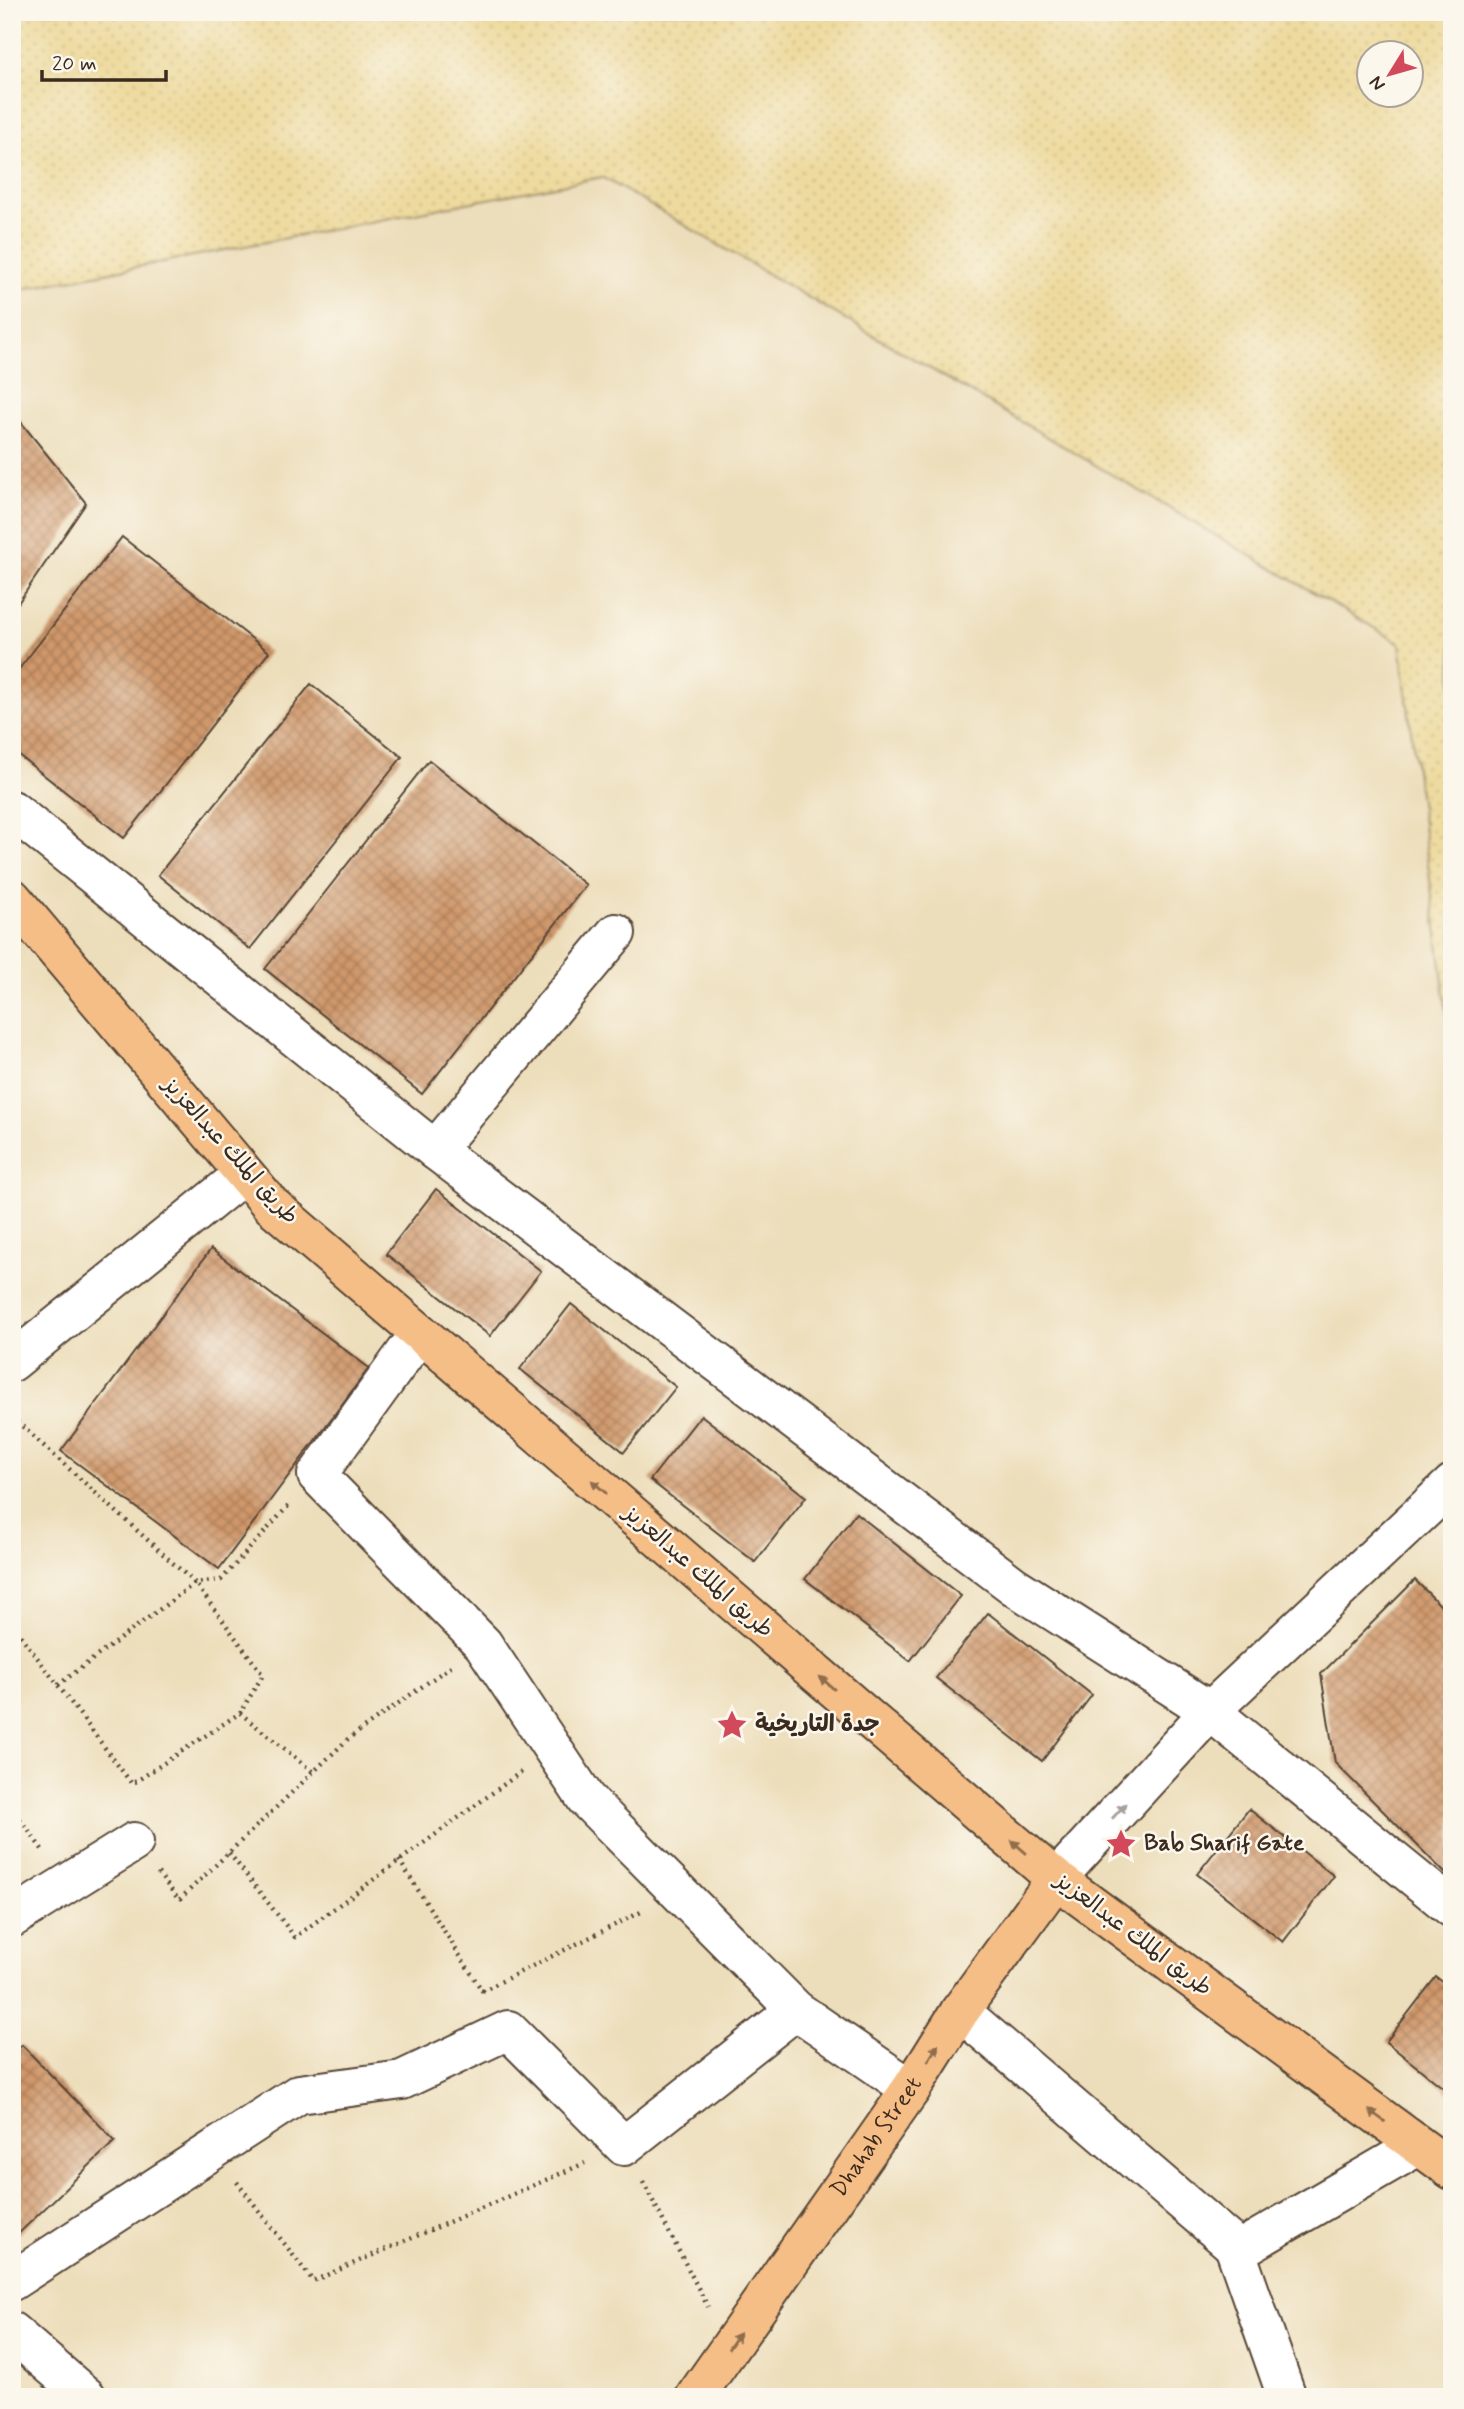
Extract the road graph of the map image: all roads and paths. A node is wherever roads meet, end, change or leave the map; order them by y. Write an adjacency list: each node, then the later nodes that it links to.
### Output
1 (12, 810): 4 (street)
2 (12, 898): 5 (main road, طريق الملك عبدالعزيز)
3 (616, 933): 4 (street)
4 (435, 1150): 15 (street)
5 (244, 1174): 6 (main road, طريق الملك عبدالعزيز); 7 (street)
6 (420, 1334): 9 (street); 23 (main road, طريق الملك عبدالعزيز, one-way to 6)
7 (12, 1362)
8 (12, 1418): 11 (path)
9 (317, 1475): 11 (path); 13 (street)
10 (1452, 1484): 15 (street)
11 (195, 1583): 14 (path); 16 (path)
12 (12, 1624): 14 (path)
13 (482, 1644): 17 (street); 18 (path)
14 (58, 1685): 16 (path)
15 (1210, 1711): 23 (street, one-way to 15); 26 (street)
16 (240, 1713): 18 (path)
17 (553, 1749): 22 (path); 25 (street)
18 (313, 1772): 21 (path)
19 (12, 1808): 24 (path)
20 (134, 1842): 21 (path); 24 (street)
21 (229, 1853): 22 (path)
22 (399, 1860): 28 (path)
23 (1056, 1879): 30 (main road, Dhahab Street); 34 (main road, طريق الملك عبدالعزيز, one-way to 23)
24 (67, 1884): 27 (street)
25 (680, 1893): 28 (path); 29 (street)
26 (1452, 1908)
27 (12, 1918)
28 (482, 1991): 31 (path)
29 (796, 2010): 32 (street); 33 (street)
30 (960, 2011): 32 (main road, Dhahab Street, one-way to 30); 37 (street)
31 (508, 2031): 33 (street); 35 (street)
32 (911, 2089): 40 (main road, Dhahab Street, one-way to 32)
33 (624, 2146): 35 (path); 40 (path)
34 (1418, 2146): 36 (main road, طريق الملك عبدالعزيز); 37 (street)
35 (213, 2151): 38 (street)
36 (1452, 2170)
37 (1234, 2246): 43 (street)
38 (12, 2281)
39 (12, 2332): 41 (street)
40 (730, 2348): 42 (main road, Dhahab Street)
41 (87, 2397)
42 (695, 2397)
43 (1287, 2397)

